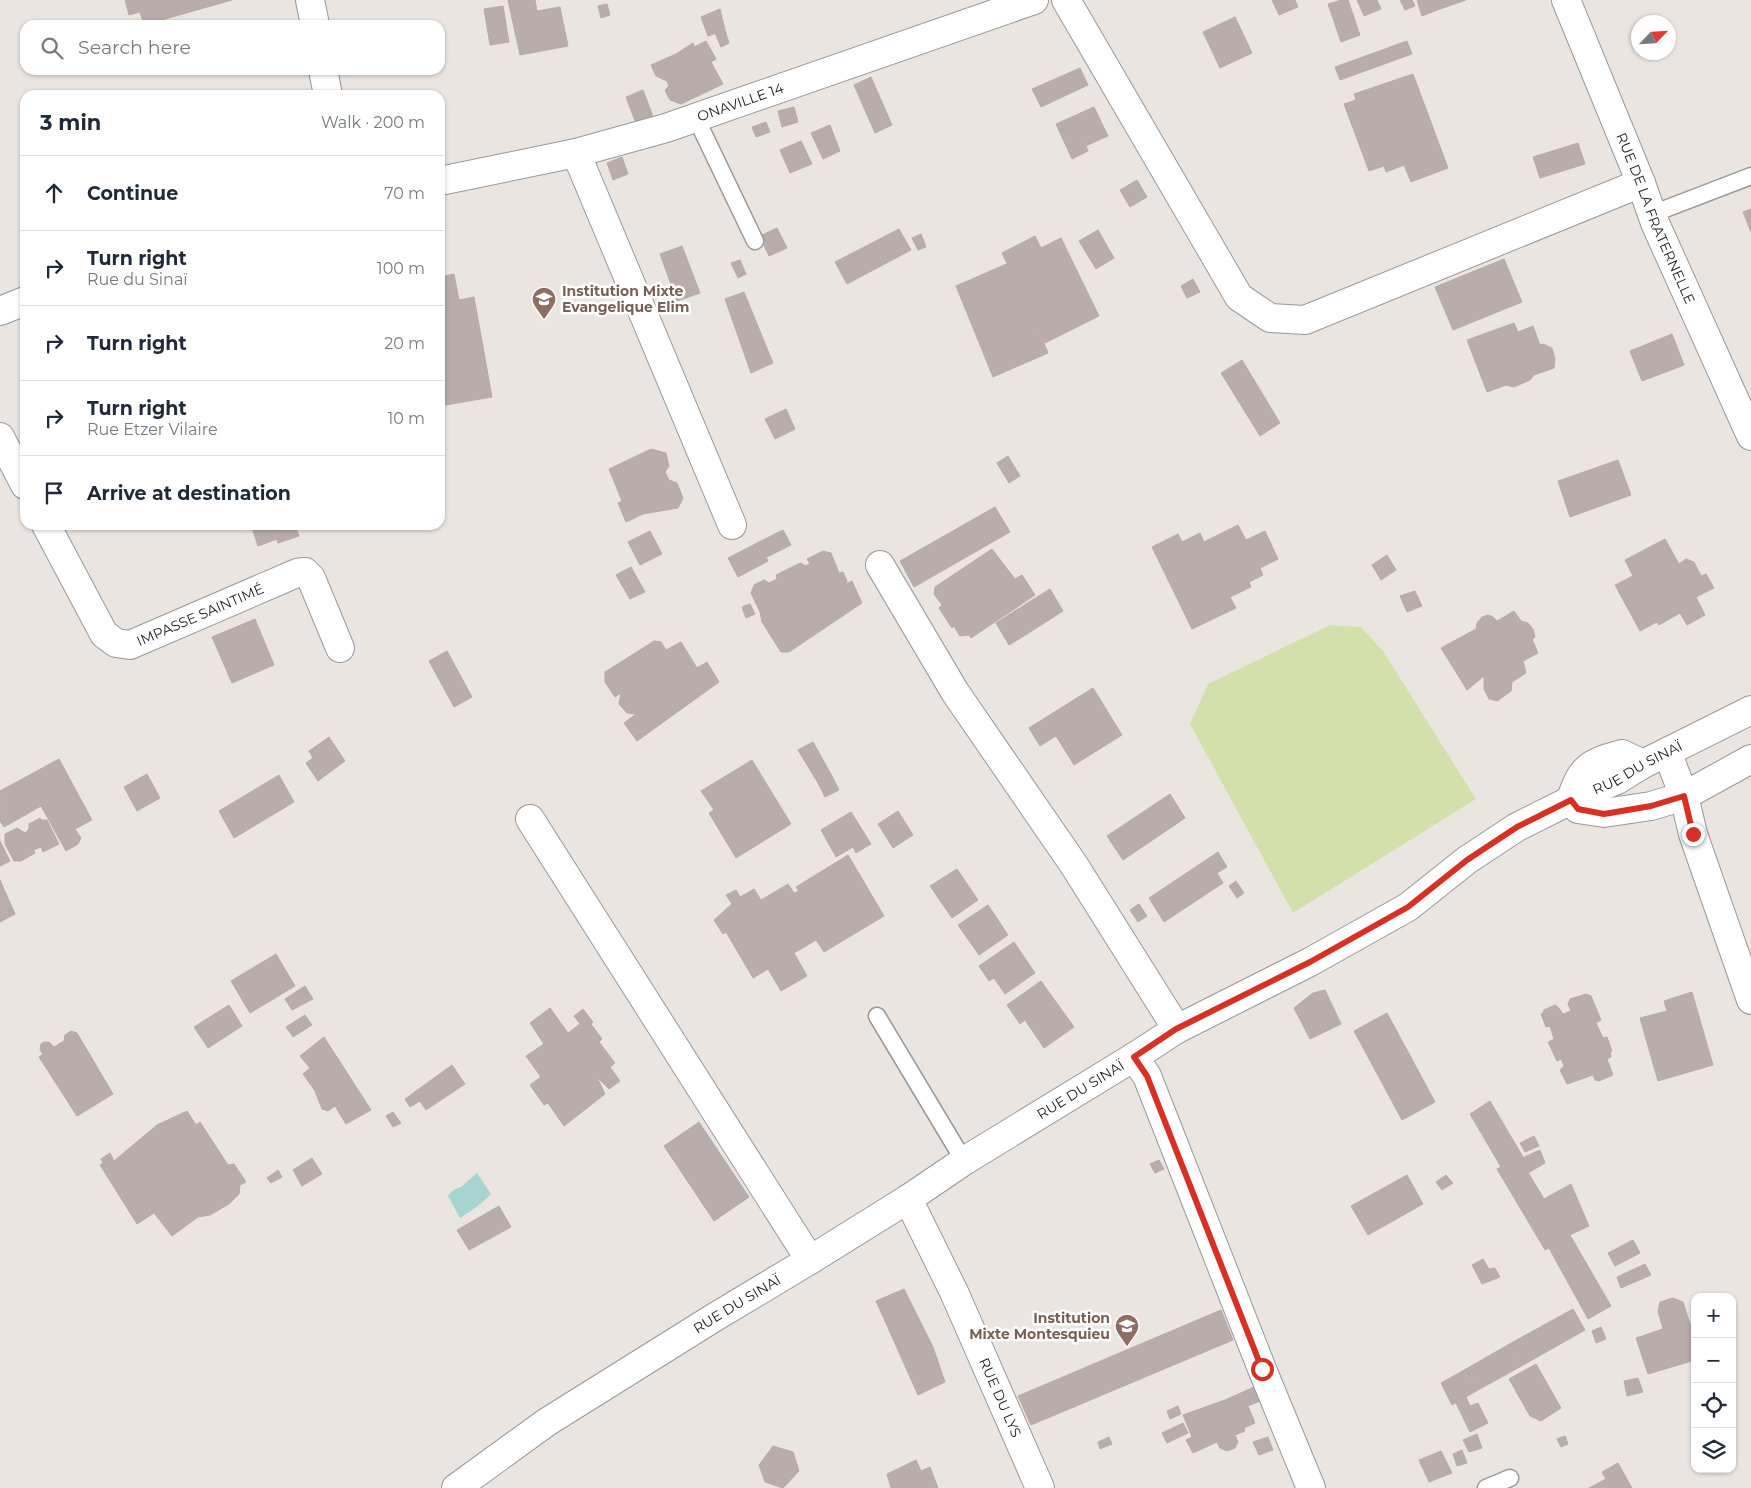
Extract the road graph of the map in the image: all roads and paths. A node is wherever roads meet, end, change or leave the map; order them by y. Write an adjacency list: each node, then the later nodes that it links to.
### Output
1 (310, 0): 5 (street)
2 (1034, 0): 8 (street, ONAVILLE 14)
3 (1066, 0): 12 (street)
4 (1566, 0): 12 (street, RUE DE LA FRATERNELLE)
5 (314, 20)
6 (324, 75): 7 (street)
7 (327, 90)
8 (696, 118): 9 (street, ONAVILLE 14); 14 (lane)
9 (576, 152): 11 (street, ONAVILLE 14); 20 (street)
10 (1751, 176): 13 (lane)
11 (445, 180)
12 (1642, 183): 13 (street, RUE DE LA FRATERNELLE)
13 (1652, 214): 17 (street, RUE DE LA FRATERNELLE)
14 (755, 241)
15 (20, 304): 16 (street)
16 (0, 311)
17 (1751, 436)
18 (0, 437): 19 (street)
19 (20, 475)
20 (732, 525)
21 (49, 530): 23 (street, IMPASSE SAINTIMÉ)
22 (880, 565): 32 (street)
23 (340, 648)
24 (1751, 710): 25 (street, RUE DU SINAÏ)
25 (1667, 752): 27 (street); 28 (street, RUE DU SINAÏ)
26 (1751, 759): 27 (street)
27 (1684, 796): 28 (street); 30 (street)
28 (1571, 800): 32 (street, RUE DU SINAÏ)
29 (530, 819): 36 (street)
30 (1751, 1000)
31 (878, 1016): 34 (lane)
32 (1176, 1029): 33 (street, RUE DU SINAÏ)
33 (1134, 1057): 34 (street, RUE DU SINAÏ); 40 (street)
34 (964, 1161): 35 (street, RUE DU SINAÏ)
35 (908, 1199): 36 (street, RUE DU SINAÏ); 39 (street, RUE DU LYS)
36 (810, 1260): 38 (street, RUE DU SINAÏ)
37 (1510, 1478): 41 (lane)
38 (456, 1488)
39 (1040, 1488)
40 (1311, 1488)
41 (1486, 1488)

